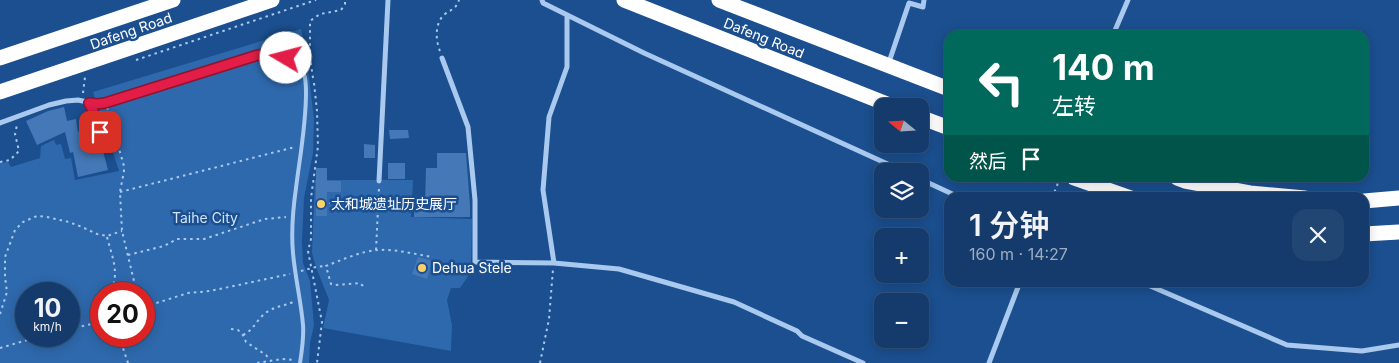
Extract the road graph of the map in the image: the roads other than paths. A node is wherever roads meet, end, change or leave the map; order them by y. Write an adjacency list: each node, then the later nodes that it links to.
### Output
1 (173, 0): 11 (highway, Dafeng Road)
2 (272, 0): 15 (highway, Dafeng Road)
3 (388, 0): 24 (street)
4 (542, 0): 9 (street)
5 (624, 0): 16 (highway, Dafeng Road)
6 (719, 0): 13 (highway, Dafeng Road)
7 (924, 0): 13 (street)
8 (1128, 0): 10 (street)
9 (567, 15): 23 (street); 35 (street)
10 (1115, 30)
11 (0, 58)
12 (442, 58): 35 (street)
13 (888, 65): 14 (highway, Dafeng Road)
14 (944, 87)
15 (0, 92)
16 (874, 99)
17 (89, 103): 18 (street); 20 (street); 22 (street)
18 (97, 104): 39 (lane)
19 (929, 120): 21 (highway)
20 (0, 123)
21 (944, 126)
22 (102, 143)
23 (885, 163)
24 (379, 181)
25 (1085, 182): 29 (highway)
26 (1190, 182): 30 (highway)
27 (929, 183): 28 (street)
28 (948, 192)
29 (1114, 192)
30 (1245, 192)
31 (1399, 198): 32 (highway)
32 (1369, 201)
33 (1399, 232): 34 (highway)
34 (1369, 234)
35 (554, 263): 40 (street)
36 (1018, 287): 41 (street)
37 (1153, 287): 38 (street)
38 (1399, 345)
39 (300, 362)
40 (862, 363)
41 (989, 363)

